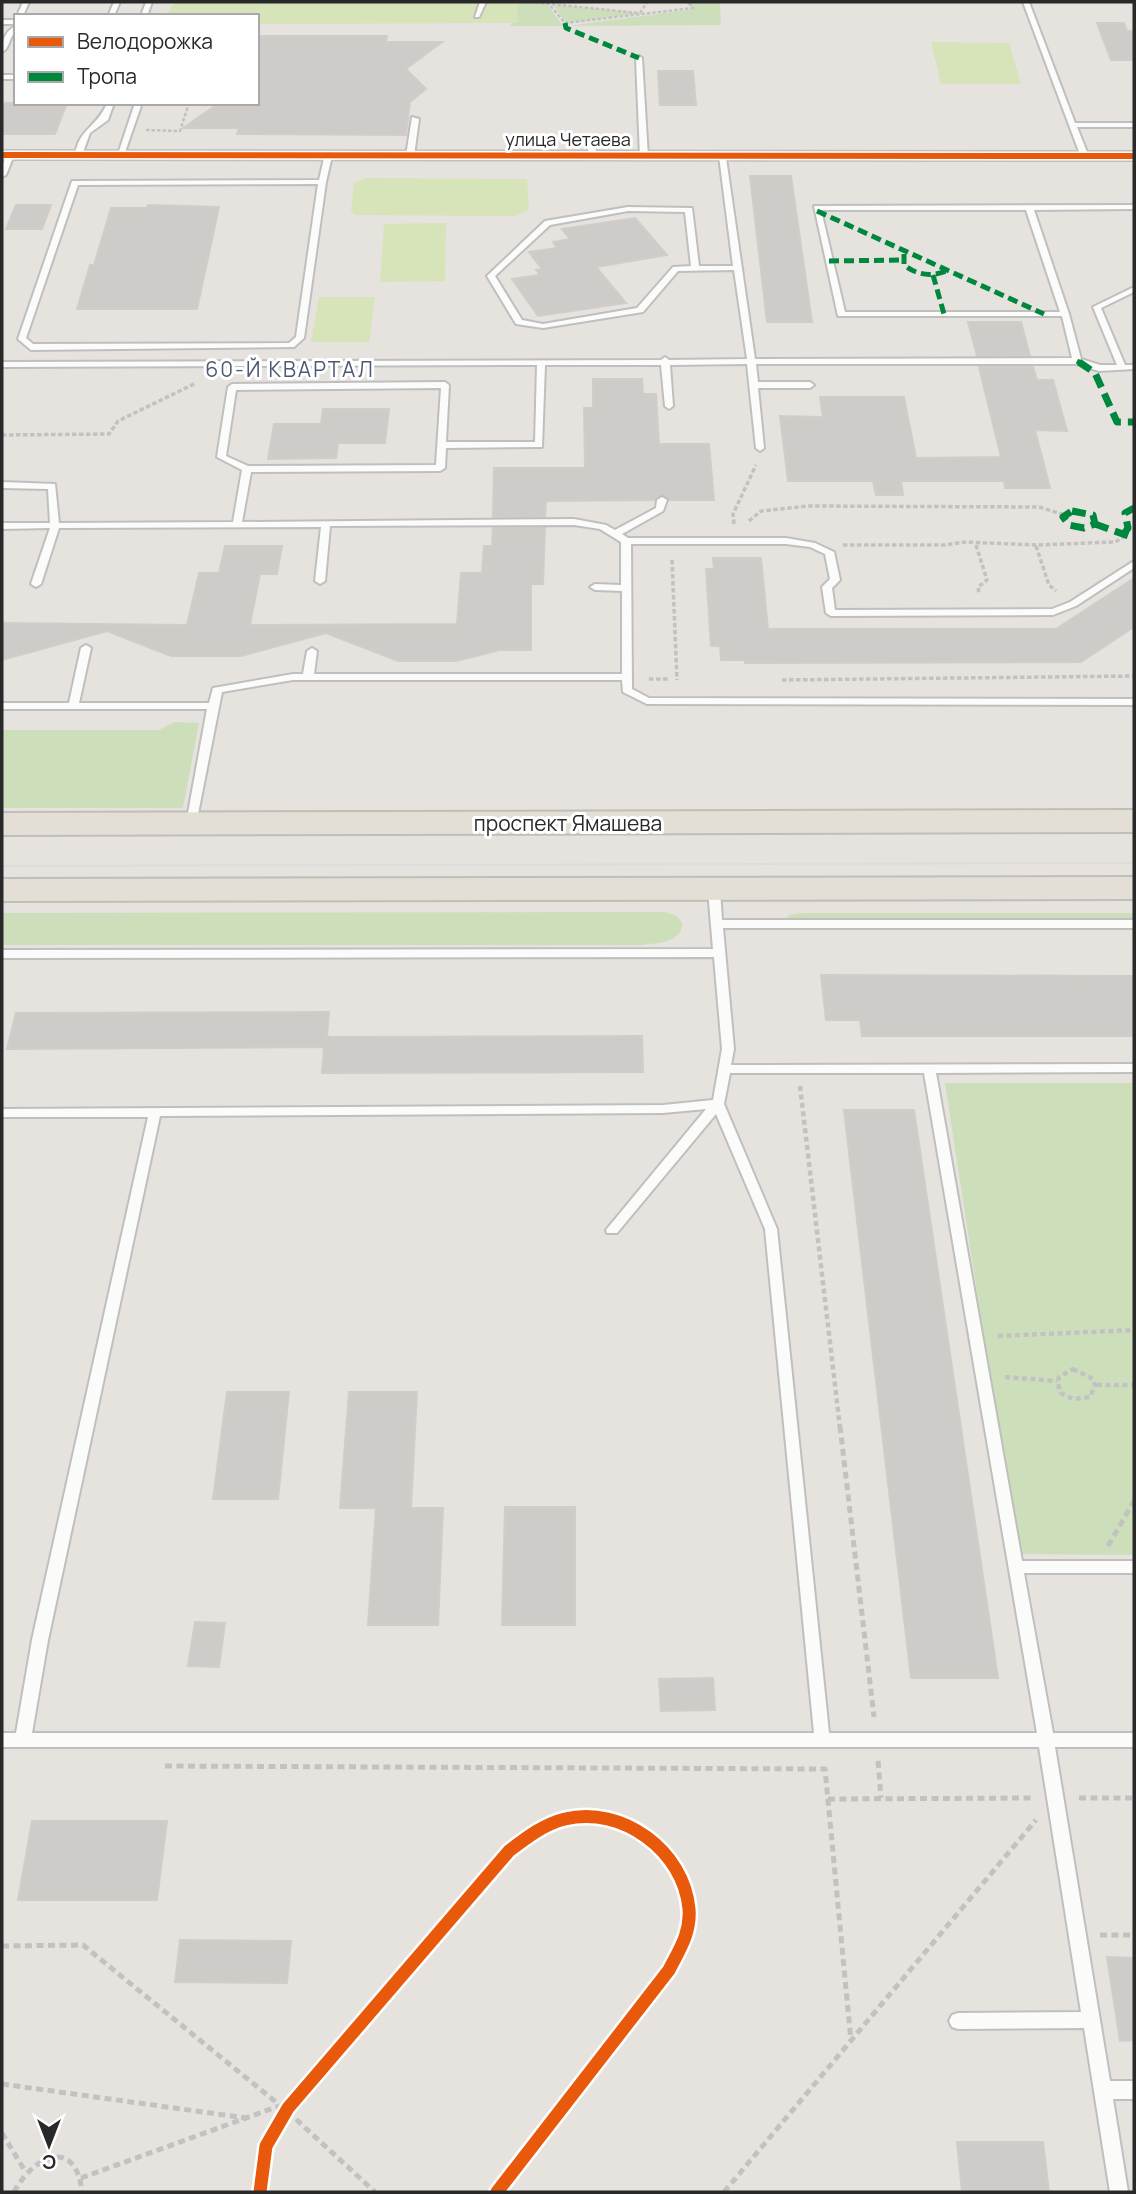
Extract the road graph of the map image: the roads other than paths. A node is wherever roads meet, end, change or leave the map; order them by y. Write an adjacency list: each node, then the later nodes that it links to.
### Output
1 (483, 2): 3 (lane)
2 (1026, 2): 10 (lane)
3 (477, 16)
4 (14, 29): 5 (lane)
5 (2, 50)
6 (639, 58): 20 (lane)
7 (110, 105): 14 (lane)
8 (138, 105): 15 (lane)
9 (415, 119): 17 (lane)
10 (1072, 125): 11 (lane); 21 (lane)
11 (1134, 125)
12 (591, 139): 19 (lane)
13 (6, 155): 14 (street, улица Четаева); 23 (lane)
14 (78, 155): 15 (street, улица Четаева)
15 (120, 155): 16 (street, улица Четаева)
16 (328, 156): 17 (street, улица Четаева); 24 (lane)
17 (410, 156): 19 (street, улица Четаева)
18 (1134, 156): 21 (street, улица Четаева)
19 (592, 157): 20 (street, улица Четаева)
20 (644, 157): 22 (street, улица Четаева)
21 (1085, 157): 22 (street, улица Четаева)
22 (722, 158): 28 (lane)
23 (2, 175)
24 (322, 182): 24 (lane)
25 (1134, 207): 26 (lane)
26 (1029, 208): 30 (lane); 30 (lane)
27 (695, 268): 27 (lane); 28 (lane)
28 (738, 268): 32 (lane)
29 (1134, 289): 36 (lane)
30 (1065, 313): 34 (lane)
31 (665, 360): 32 (lane); 33 (lane); 40 (lane)
32 (751, 360): 34 (lane); 38 (lane)
33 (541, 361): 35 (lane); 41 (lane)
34 (1077, 361): 36 (lane)
35 (2, 364)
36 (1122, 367): 37 (lane)
37 (1134, 367)
38 (753, 385): 39 (lane); 42 (lane)
39 (810, 385)
40 (669, 406)
41 (442, 445): 43 (lane); 43 (lane)
42 (760, 449)
43 (247, 469): 47 (lane)
44 (2, 485): 49 (lane)
45 (662, 500): 50 (lane)
46 (326, 524): 47 (lane); 50 (lane); 53 (lane)
47 (237, 525): 49 (lane)
48 (2, 526): 49 (lane)
49 (55, 526): 54 (lane)
50 (615, 534): 51 (lane)
51 (626, 541): 52 (lane); 56 (lane)
52 (1134, 564)
53 (320, 581)
54 (36, 584)
55 (595, 587): 56 (lane)
56 (626, 588): 60 (lane)
57 (86, 648): 63 (lane)
58 (312, 650): 59 (lane)
59 (308, 677): 60 (lane); 64 (lane)
60 (627, 677): 61 (lane)
61 (1134, 702)
62 (2, 706): 63 (lane)
63 (73, 706): 64 (lane)
64 (213, 706): 67 (lane)
65 (1134, 821): 67 (main road, проспект Ямашева)
66 (2, 824): 67 (main road, проспект Ямашева)
67 (191, 824)
68 (1134, 888): 70 (main road)
69 (2, 890): 70 (main road)
70 (714, 890): 71 (lane)
71 (717, 924): 72 (lane); 73 (lane)
72 (1134, 924)
73 (718, 953): 74 (lane); 77 (lane)
74 (2, 954)
75 (929, 1068): 76 (lane); 77 (lane); 82 (lane)
76 (1134, 1068)
77 (725, 1069): 78 (lane)
78 (718, 1104): 80 (lane); 81 (lane); 86 (lane)
79 (2, 1113): 80 (lane)
80 (155, 1114): 85 (lane)
81 (612, 1230)
82 (1016, 1567): 83 (lane); 87 (lane)
83 (1134, 1567)
84 (2, 1740): 85 (lane)
85 (23, 1740): 86 (lane)
86 (822, 1740): 87 (lane)
87 (1046, 1740): 88 (lane); 89 (lane)
88 (1134, 1740)
89 (1090, 2020): 90 (lane); 91 (lane)
90 (958, 2021)
91 (1102, 2090): 92 (lane); 93 (lane)
92 (1134, 2090)
93 (1119, 2192)

